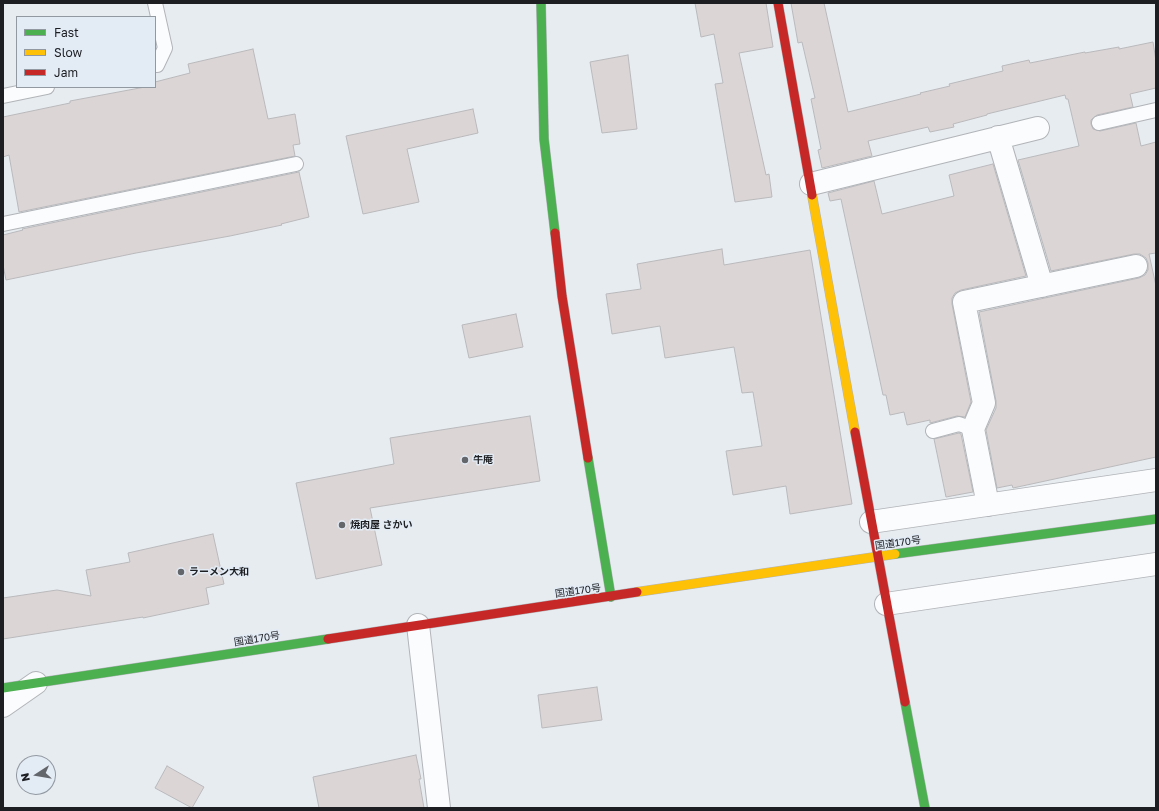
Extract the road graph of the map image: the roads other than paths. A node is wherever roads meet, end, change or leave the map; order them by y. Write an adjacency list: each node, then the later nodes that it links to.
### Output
1 (155, 3): 4 (lane)
2 (541, 3): 24 (main road)
3 (778, 3): 12 (main road)
4 (156, 64)
5 (43, 88): 6 (lane)
6 (3, 96)
7 (1156, 110): 8 (lane)
8 (1100, 123)
9 (1038, 128): 10 (street)
10 (998, 137): 12 (street); 15 (street)
11 (296, 164): 13 (lane)
12 (811, 184): 21 (main road)
13 (3, 224)
14 (1136, 266): 15 (street)
15 (1042, 286): 16 (street)
16 (973, 429): 17 (lane); 19 (street)
17 (933, 431)
18 (1156, 480): 19 (street)
19 (988, 505): 21 (street)
20 (1156, 520): 22 (main road, 国道170号)
21 (870, 522): 22 (main road)
22 (877, 557): 24 (main road, 国道170号); 25 (main road)
23 (1156, 564): 25 (street)
24 (611, 597): 26 (main road, 国道170号)
25 (886, 604): 31 (main road)
26 (418, 625): 27 (main road, 国道170号); 30 (street)
27 (36, 683): 28 (main road, 国道170号); 29 (street)
28 (3, 688)
29 (3, 706)
30 (439, 808)
31 (925, 808)

